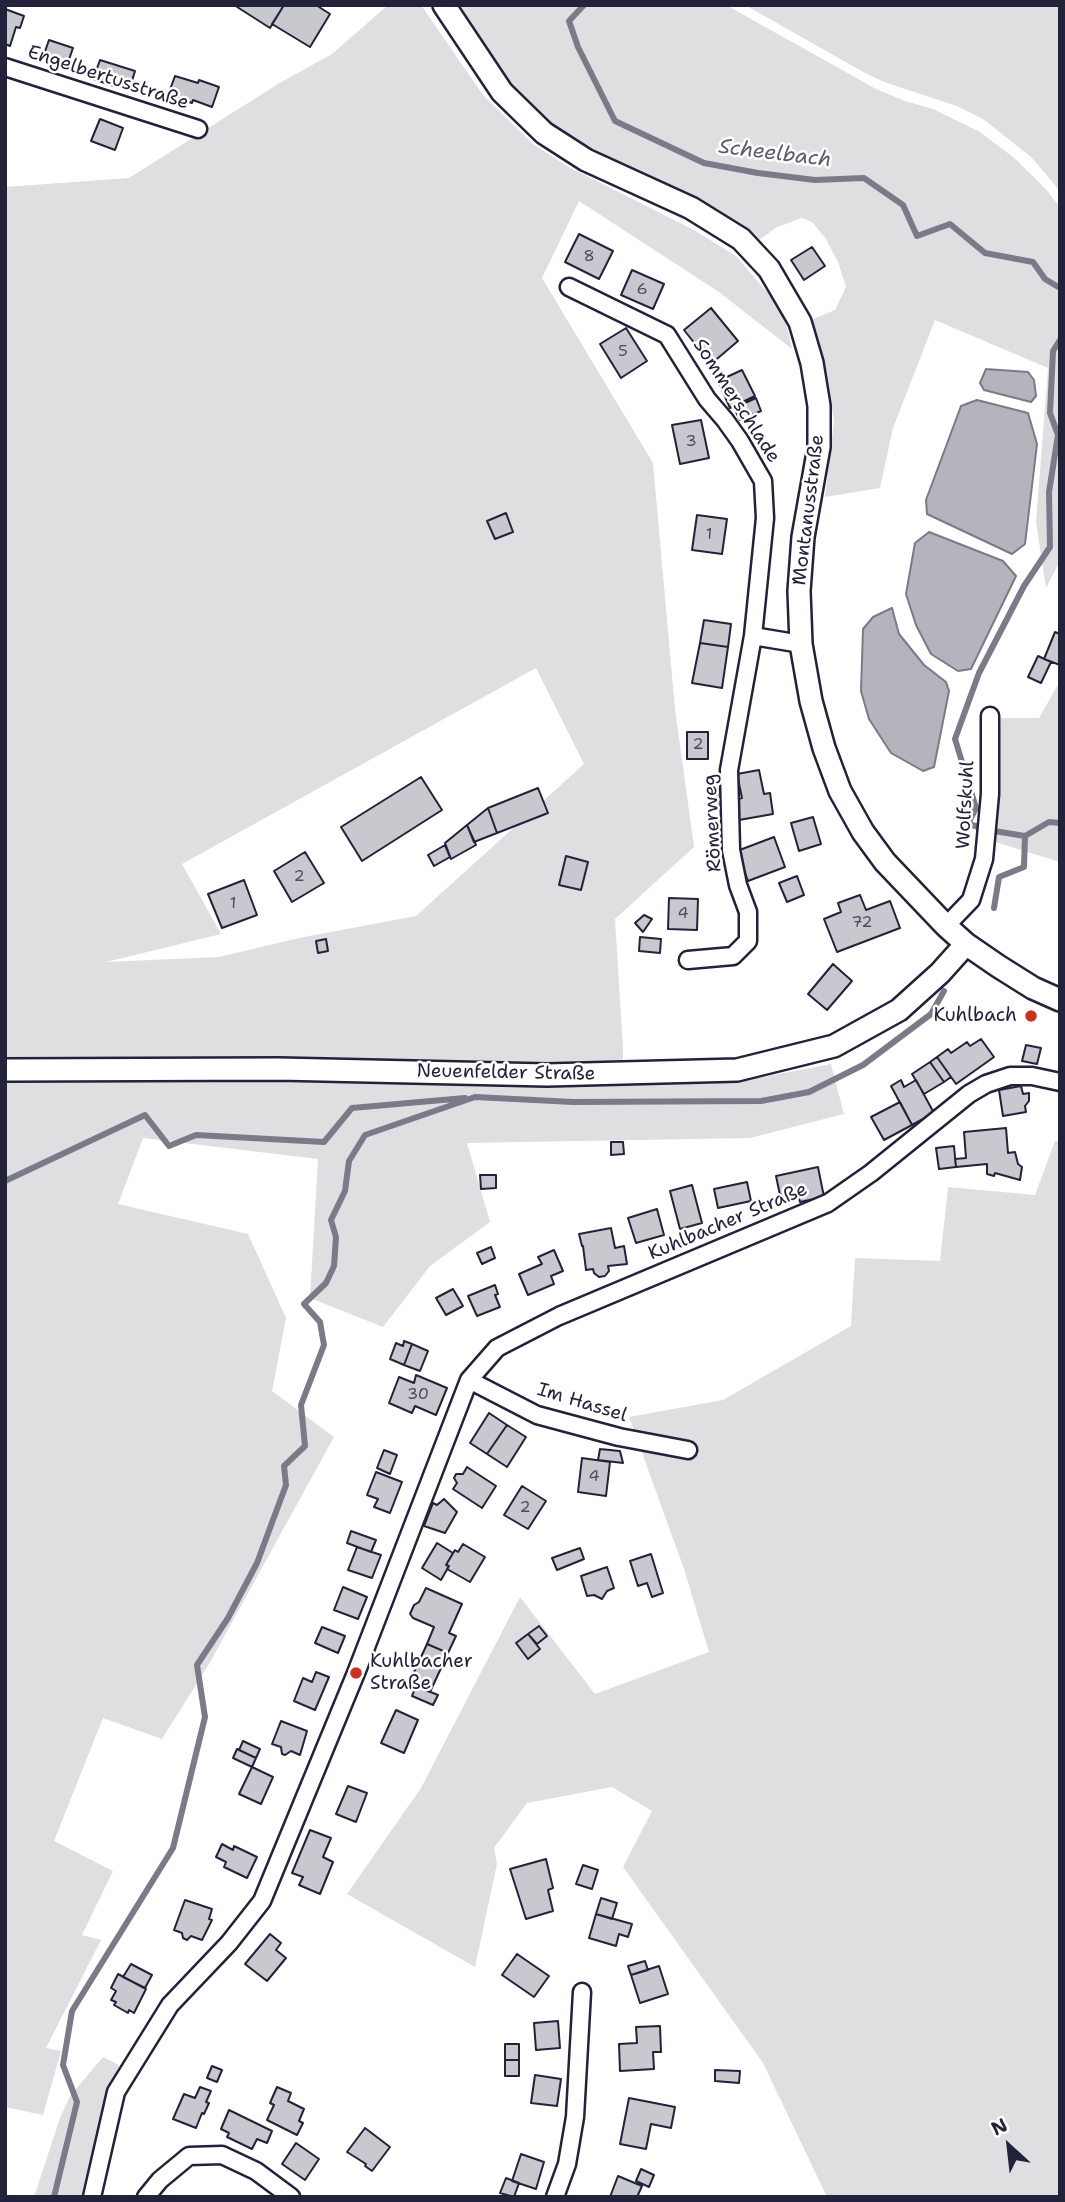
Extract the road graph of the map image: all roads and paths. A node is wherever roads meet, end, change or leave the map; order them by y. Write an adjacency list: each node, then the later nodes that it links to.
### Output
1 (444, 5): 6 (main road, Montanusstraße)
2 (5, 66): 3 (street, Engelbertusstraße)
3 (198, 129)
4 (569, 287): 5 (street, Sommerschlade)
5 (753, 636): 6 (street); 10 (street, Römerweg)
6 (801, 644): 8 (main road, Montanusstraße)
7 (990, 716): 8 (street, Wolfskuhl)
8 (946, 926): 9 (main road, Montanusstraße)
9 (966, 944): 11 (main road, Montanusstraße); 12 (main road, Neuenfelder Straße)
10 (688, 960)
11 (1060, 1000)
12 (5, 1070)
13 (1060, 1082): 14 (street, Kuhlbacher Straße)
14 (469, 1380): 15 (street, Im Hassel); 17 (street, Kuhlbacher Straße)
15 (688, 1450)
16 (582, 1992): 20 (street)
17 (92, 2197)
18 (146, 2197): 19 (street)
19 (291, 2197)
20 (555, 2197)

